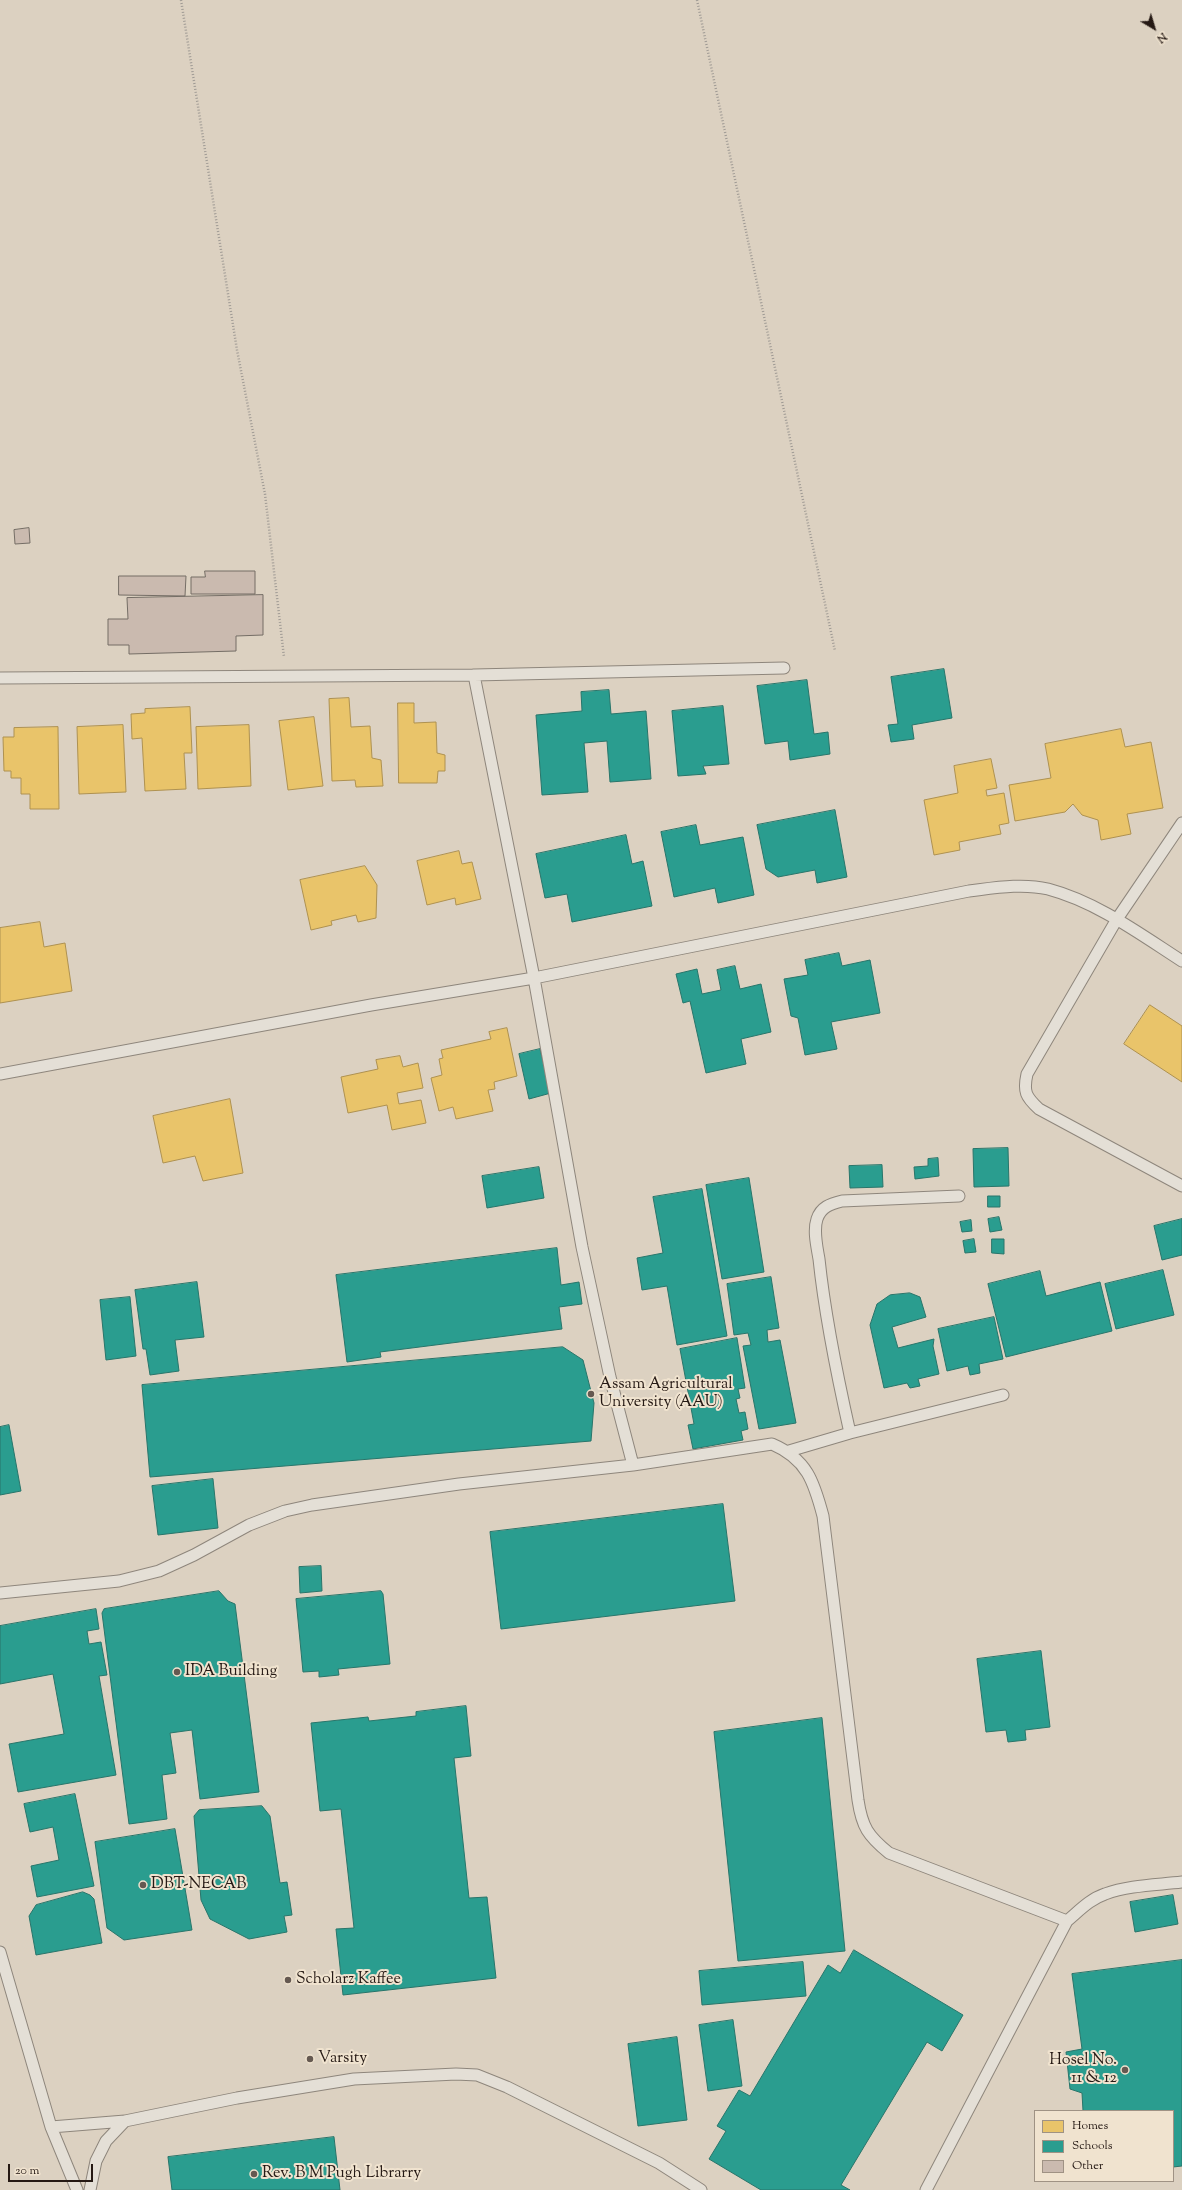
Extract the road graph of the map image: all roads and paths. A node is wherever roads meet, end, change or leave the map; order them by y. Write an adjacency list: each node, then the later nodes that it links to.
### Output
1 (181, 0): 6 (path)
2 (697, 0): 3 (path)
3 (835, 651)
4 (784, 668): 5 (lane)
5 (474, 675): 6 (lane); 11 (lane)
6 (286, 676): 7 (lane)
7 (0, 678)
8 (1182, 823): 9 (lane)
9 (1117, 920): 10 (lane); 11 (lane); 13 (lane)
10 (1182, 961)
11 (534, 978): 12 (lane); 18 (lane)
12 (0, 1074)
13 (1182, 1186)
14 (959, 1196): 16 (lane)
15 (1003, 1395): 16 (lane)
16 (850, 1433): 17 (lane)
17 (788, 1451): 18 (lane); 21 (lane)
18 (633, 1465): 19 (lane)
19 (0, 1593)
20 (1182, 1882): 21 (lane)
21 (1067, 1921): 28 (lane)
22 (0, 1952): 24 (lane)
23 (126, 2121): 24 (lane); 26 (lane); 27 (lane)
24 (51, 2127): 25 (lane)
25 (77, 2190)
26 (90, 2190)
27 (701, 2190)
28 (926, 2190)

